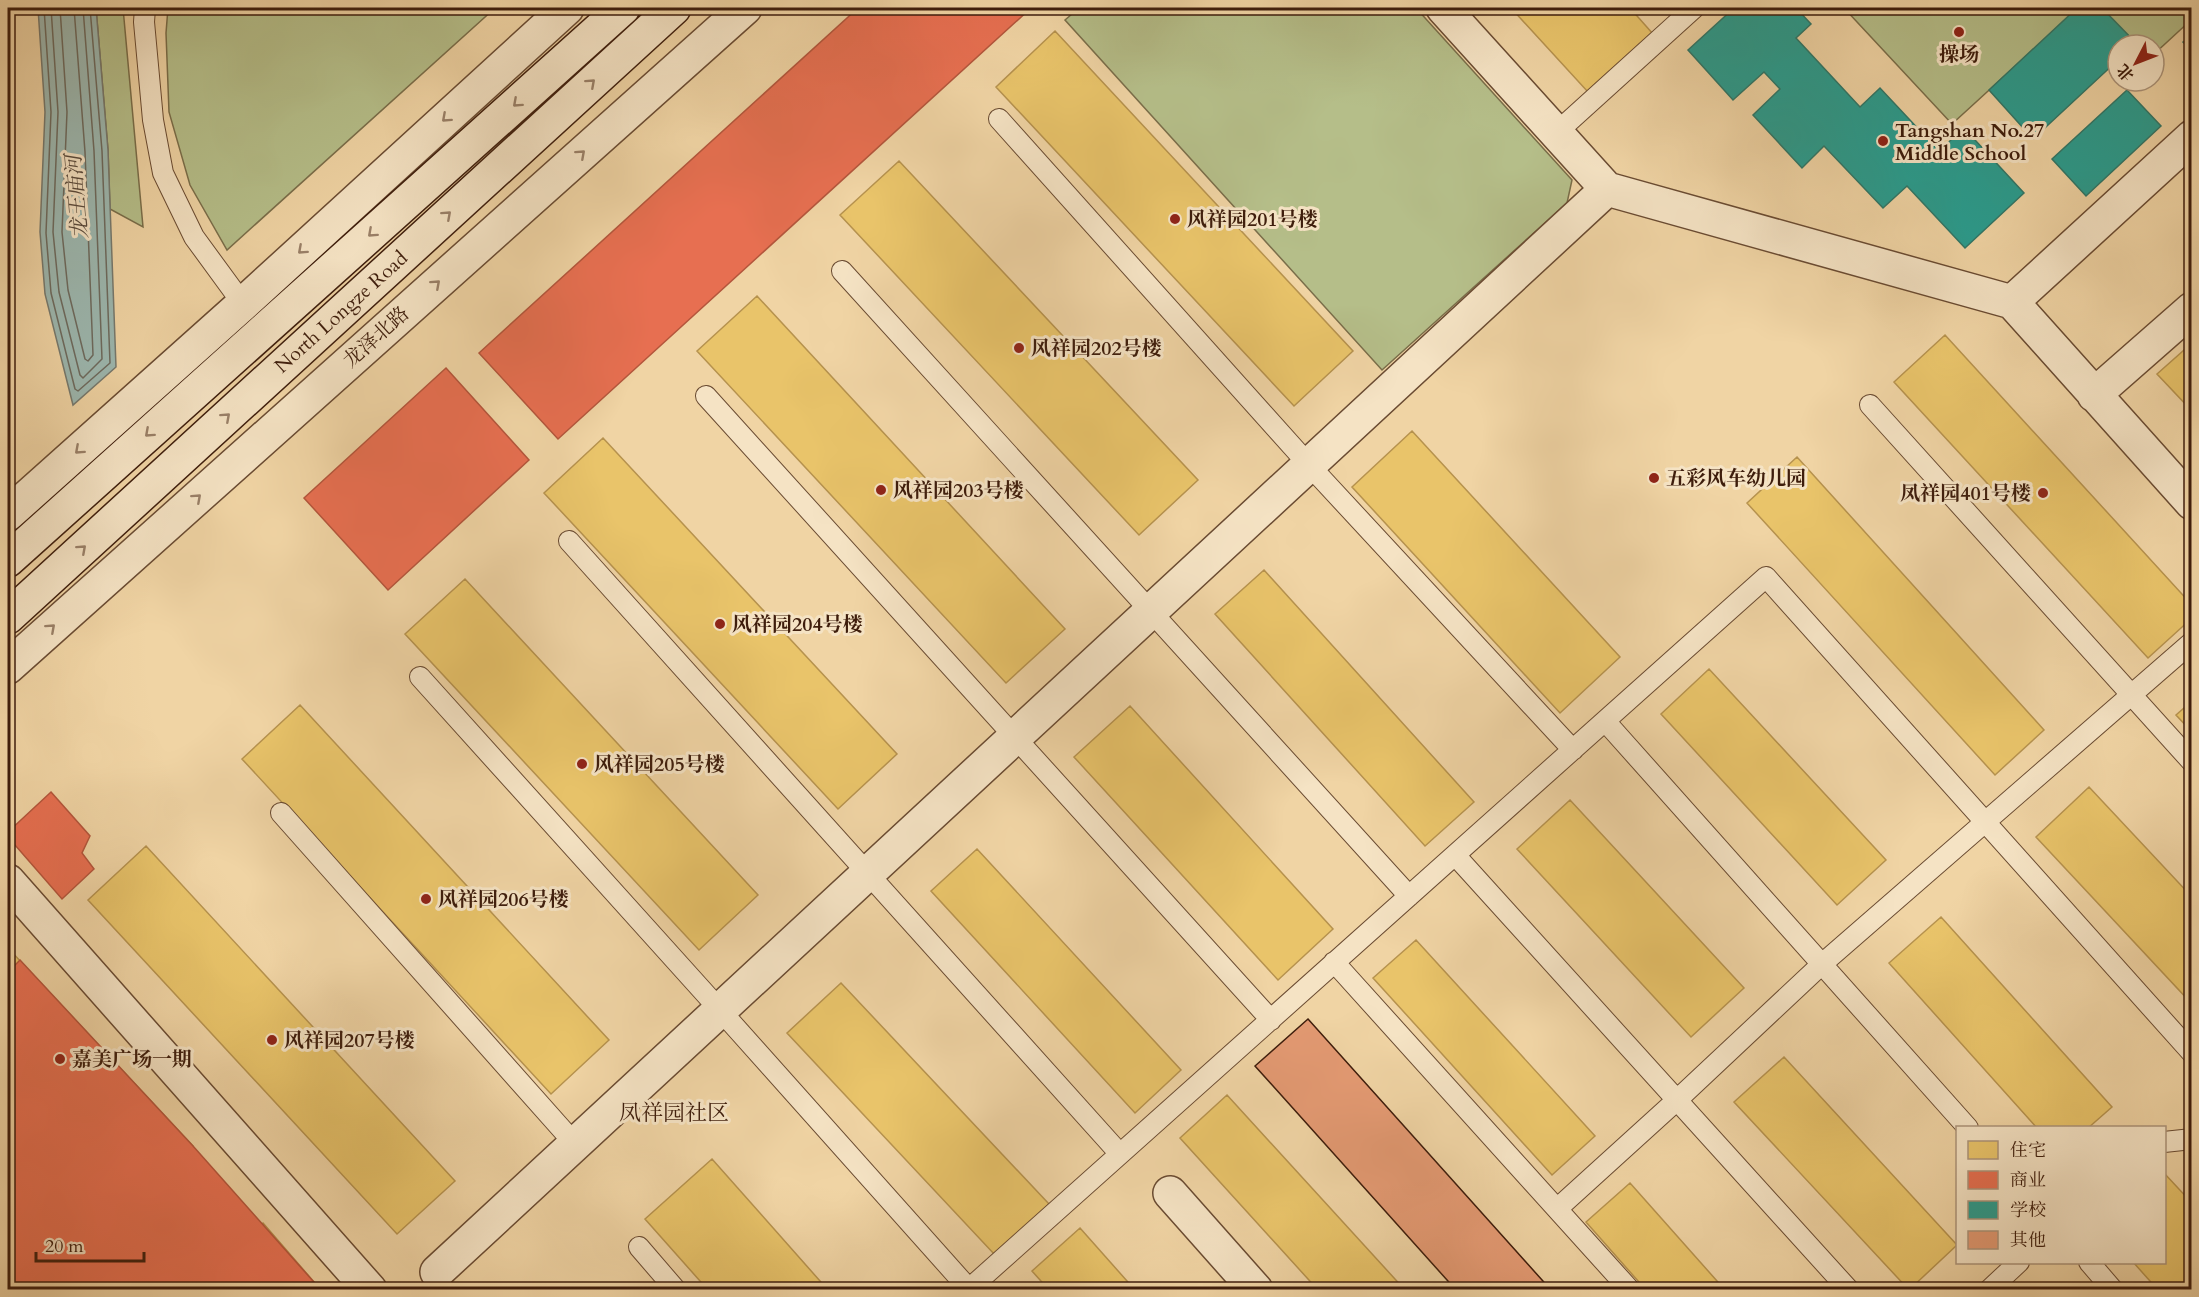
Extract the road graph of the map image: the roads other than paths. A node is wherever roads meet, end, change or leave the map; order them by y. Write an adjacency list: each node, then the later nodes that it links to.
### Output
1 (145, 8): 14 (lane)
2 (567, 8): 14 (street, one-way to 14)
3 (623, 8): 23 (street, North Longze Road, one-way to 23)
4 (674, 8): 25 (street, North Longze Road, one-way to 4)
5 (745, 8): 27 (street, 龙泽北路, one-way to 5)
6 (1443, 8): 9 (street)
7 (1694, 8): 9 (lane)
8 (999, 119): 19 (lane)
9 (1556, 134): 11 (street)
10 (2192, 137): 13 (street)
11 (1607, 189): 13 (street); 19 (street)
12 (842, 271): 24 (lane)
13 (2012, 302): 16 (street)
14 (243, 304): 21 (street, one-way to 21)
15 (2192, 309): 16 (street)
16 (2094, 395): 20 (street)
17 (706, 396): 31 (lane)
18 (1870, 405): 29 (lane)
19 (1309, 465): 24 (street); 32 (lane)
20 (2192, 503)
21 (8, 514)
22 (569, 541): 37 (lane)
23 (8, 560)
24 (1151, 610): 31 (street); 39 (lane)
25 (8, 617)
26 (2192, 642): 29 (lane)
27 (8, 667)
28 (420, 677): 42 (lane)
29 (2131, 694): 33 (lane); 35 (lane)
30 (1605, 721): 32 (lane); 35 (lane); 41 (lane)
31 (1016, 736): 37 (street); 43 (lane)
32 (1573, 750): 36 (lane)
33 (2192, 762)
34 (281, 813): 49 (lane)
35 (1985, 821): 41 (lane); 44 (lane)
36 (1455, 855): 39 (lane); 45 (lane)
37 (868, 873): 42 (street); 50 (lane)
38 (8, 881): 57 (street)
39 (1409, 896): 40 (lane)
40 (1335, 962): 43 (lane); 52 (lane)
41 (1822, 964): 45 (lane); 46 (lane)
42 (720, 1010): 49 (street); 50 (lane)
43 (1271, 1020): 50 (lane)
44 (2192, 1053)
45 (1677, 1100): 52 (lane); 61 (lane)
46 (1966, 1126)
47 (2192, 1139): 48 (lane)
48 (2166, 1142)
49 (575, 1144): 56 (street)
50 (1120, 1154)
51 (1170, 1193): 59 (street)
52 (1558, 1208): 60 (lane)
53 (639, 1247): 58 (lane)
54 (2018, 1264): 62 (lane)
55 (2090, 1264): 63 (lane)
56 (437, 1272)
57 (370, 1290)
58 (676, 1290)
59 (1256, 1290)
60 (1630, 1290)
61 (1849, 1290)
62 (1989, 1290)
63 (2113, 1290)

